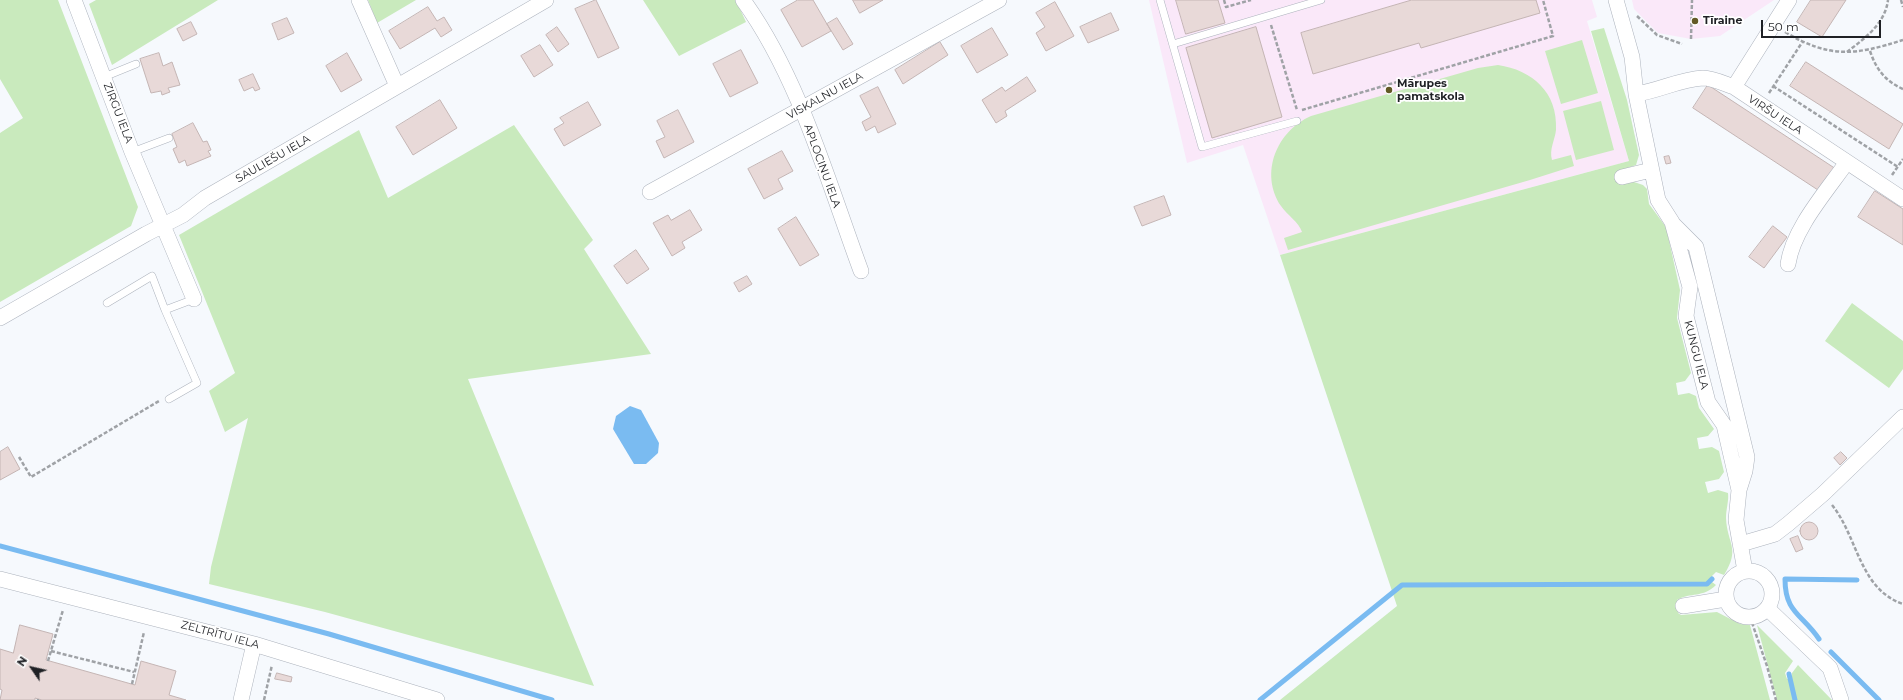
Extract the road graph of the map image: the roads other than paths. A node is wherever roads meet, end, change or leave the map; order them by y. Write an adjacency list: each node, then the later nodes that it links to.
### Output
1 (74, 0): 12 (street, ZIRGU IELA)
2 (360, 0): 13 (street)
3 (546, 0): 13 (street, SAULIEŠU IELA)
4 (744, 0): 16 (street, APLOCIŅU IELA)
5 (999, 0): 16 (street, VISKALNU IELA)
6 (1160, 0): 10 (lane)
7 (1321, 0): 10 (lane)
8 (1616, 0): 15 (street, KUNGU IELA)
9 (1789, 0): 14 (street)
10 (1173, 44): 17 (lane)
11 (136, 64): 12 (lane)
12 (104, 77): 19 (street, ZIRGU IELA)
13 (397, 86): 26 (street, SAULIEŠU IELA)
14 (1734, 87): 15 (street, VIRŠU IELA); 20 (street, VIRŠU IELA)
15 (1636, 94): 21 (street, KUNGU IELA)
16 (802, 109): 23 (street, VISKALNU IELA); 28 (street, APLOCIŅU IELA)
17 (1297, 121)
18 (170, 138): 19 (lane)
19 (132, 152): 26 (street, ZIRGU IELA)
20 (1847, 162): 24 (street, VIRŠU IELA); 27 (street)
21 (1651, 170): 22 (street); 25 (street, KUNGU IELA)
22 (1622, 177)
23 (650, 192)
24 (1903, 199)
25 (1672, 222): 35 (street, KUNGU IELA); 35 (street)
26 (164, 225): 29 (street, ZIRGU IELA); 32 (street, SAULIEŠU IELA)
27 (1788, 264)
28 (861, 271)
29 (194, 299): 31 (lane)
30 (107, 303): 31 (lane)
31 (165, 310): 33 (lane)
32 (0, 318)
33 (169, 399)
34 (1903, 417): 36 (street)
35 (1739, 490): 36 (street, KUNGU IELA)
36 (1741, 544): 37 (street, KUNGU IELA)
37 (1745, 570): 39 (street); 41 (street)
38 (0, 580): 42 (street, ZELTRĪTU IELA)
39 (1726, 599): 40 (street); 41 (street)
40 (1683, 606)
41 (1768, 609): 45 (street)
42 (254, 644): 43 (street); 44 (street, ZELTRĪTU IELA)
43 (242, 700)
44 (437, 700)
45 (1841, 700)

